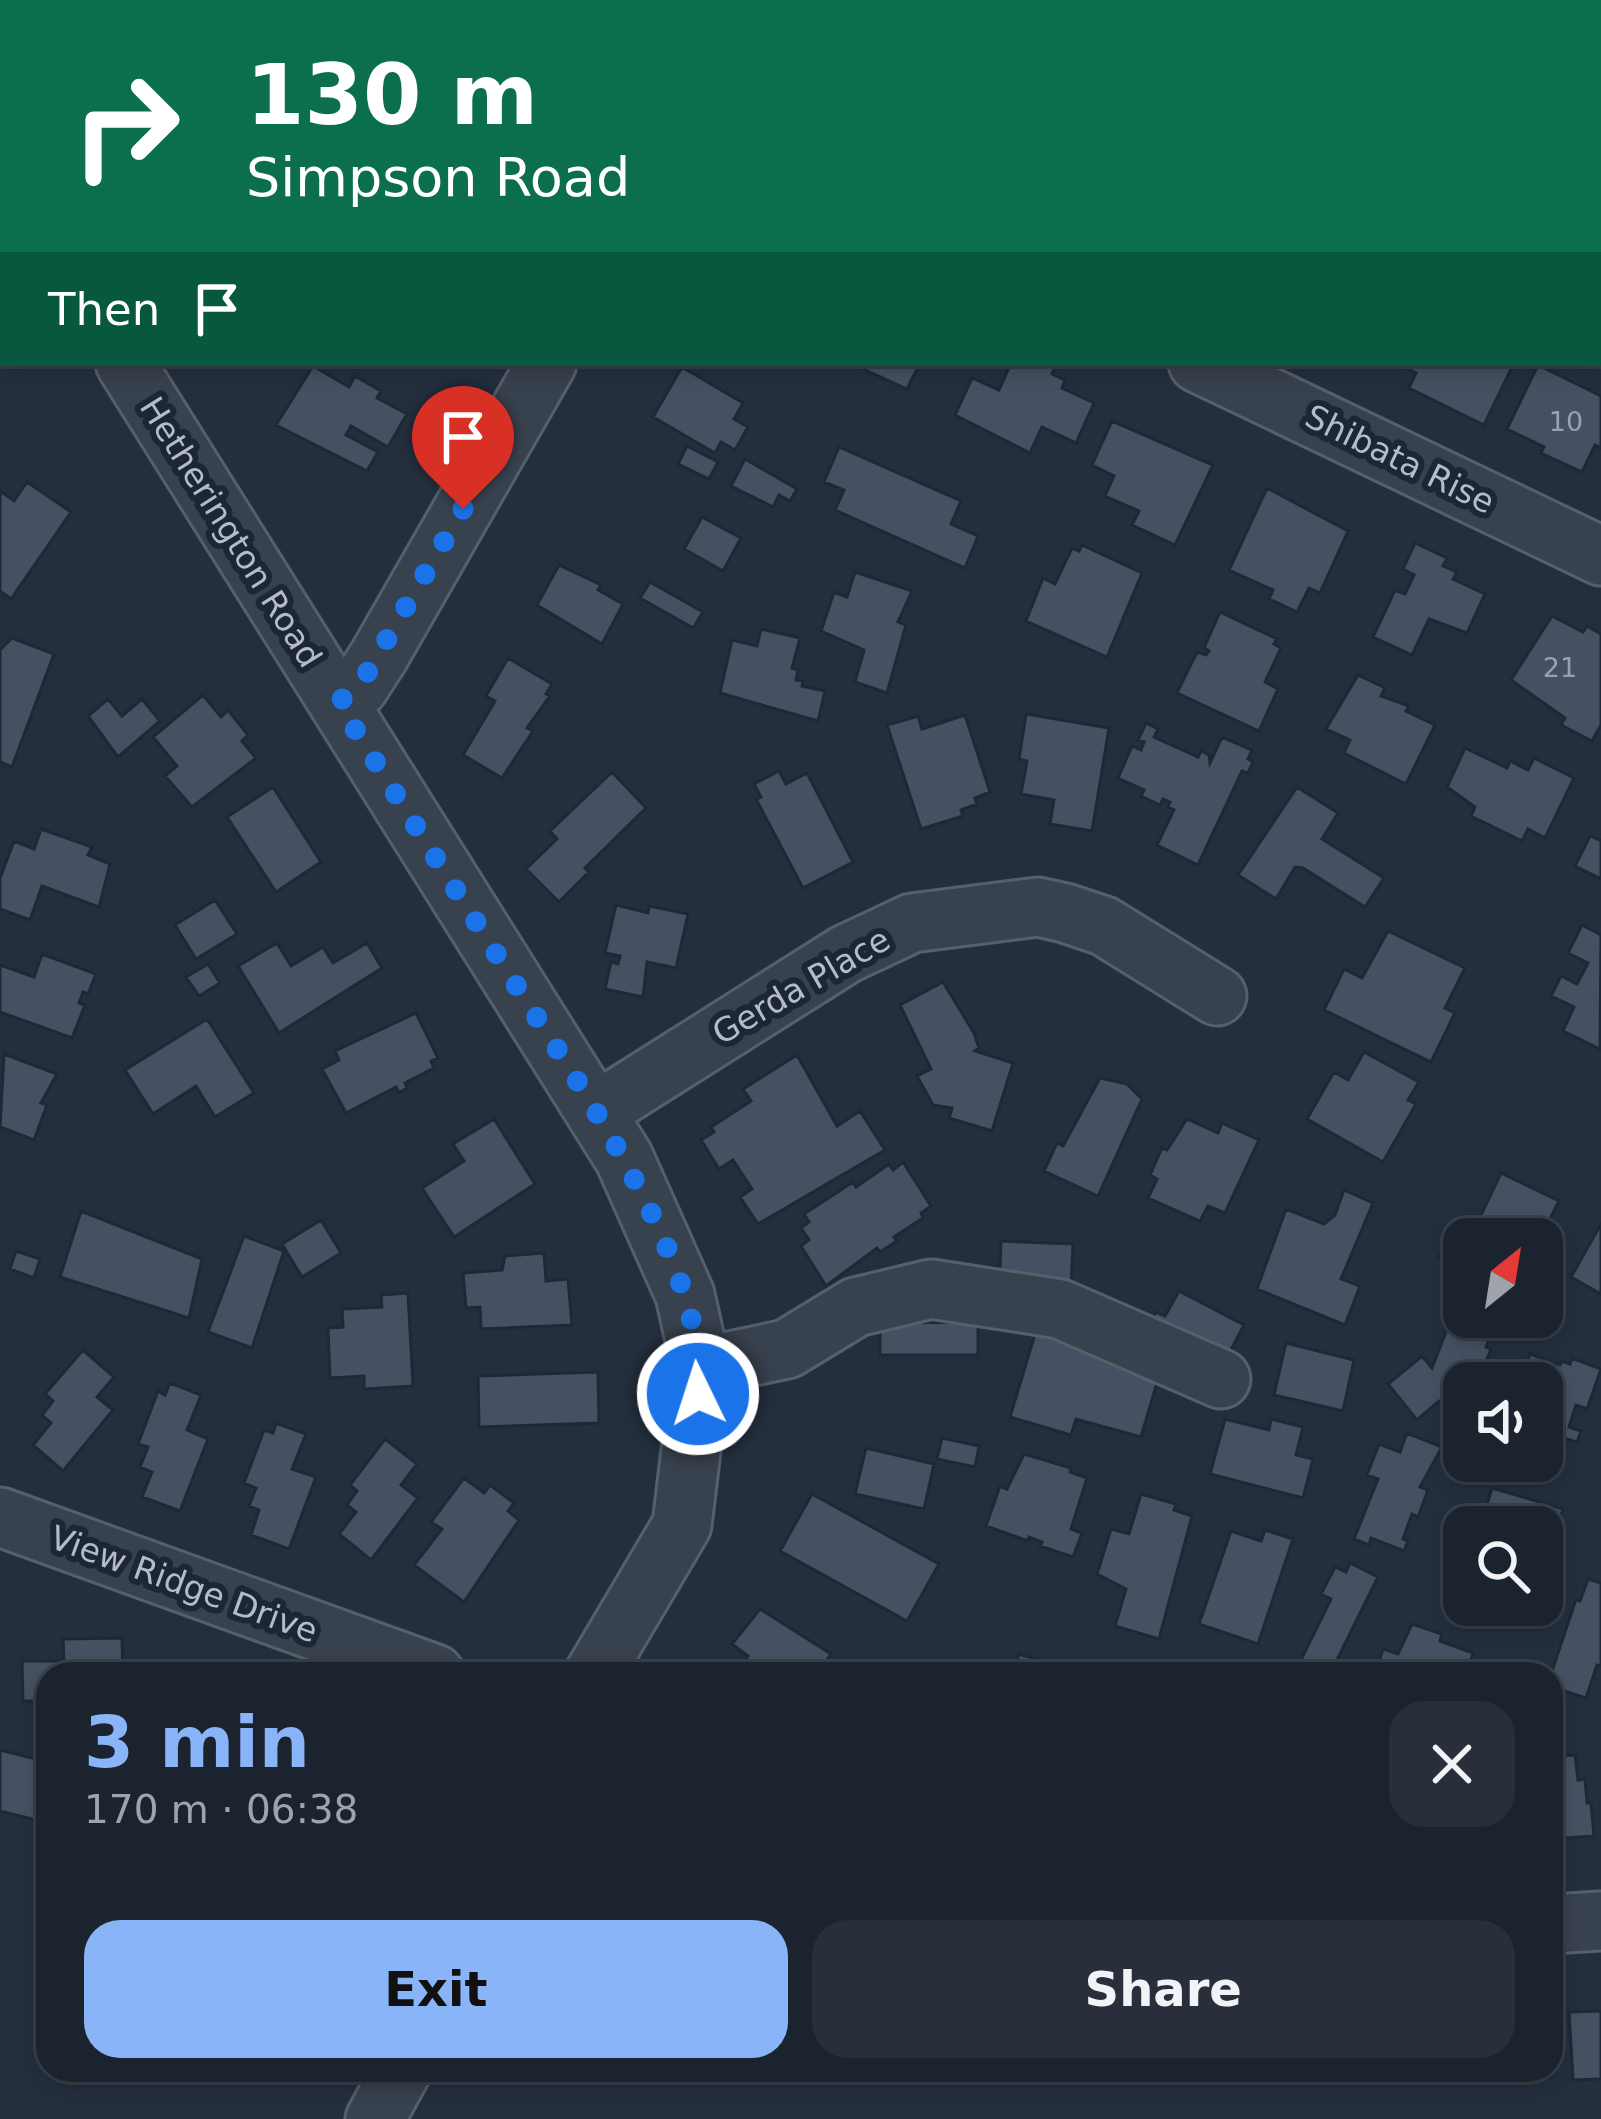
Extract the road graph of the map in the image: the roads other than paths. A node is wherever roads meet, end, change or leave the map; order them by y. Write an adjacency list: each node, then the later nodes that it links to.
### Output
1 (127, 366): 5 (street, Hetherington Road)
2 (545, 366): 5 (street)
3 (1204, 366): 4 (street, Shibata Rise)
4 (1601, 556)
5 (338, 702): 7 (street, Hetherington Road)
6 (1217, 996): 7 (street, Gerda Place)
7 (596, 1112): 8 (street, Hetherington Road)
8 (701, 1367): 9 (street); 12 (street, Hetherington Road)
9 (1221, 1379)
10 (0, 1517): 11 (street, View Ridge Drive)
11 (402, 1662)
12 (601, 1662)
13 (1601, 1921): 14 (street)
14 (1563, 1923)
15 (395, 2082): 16 (street)
16 (375, 2119)

